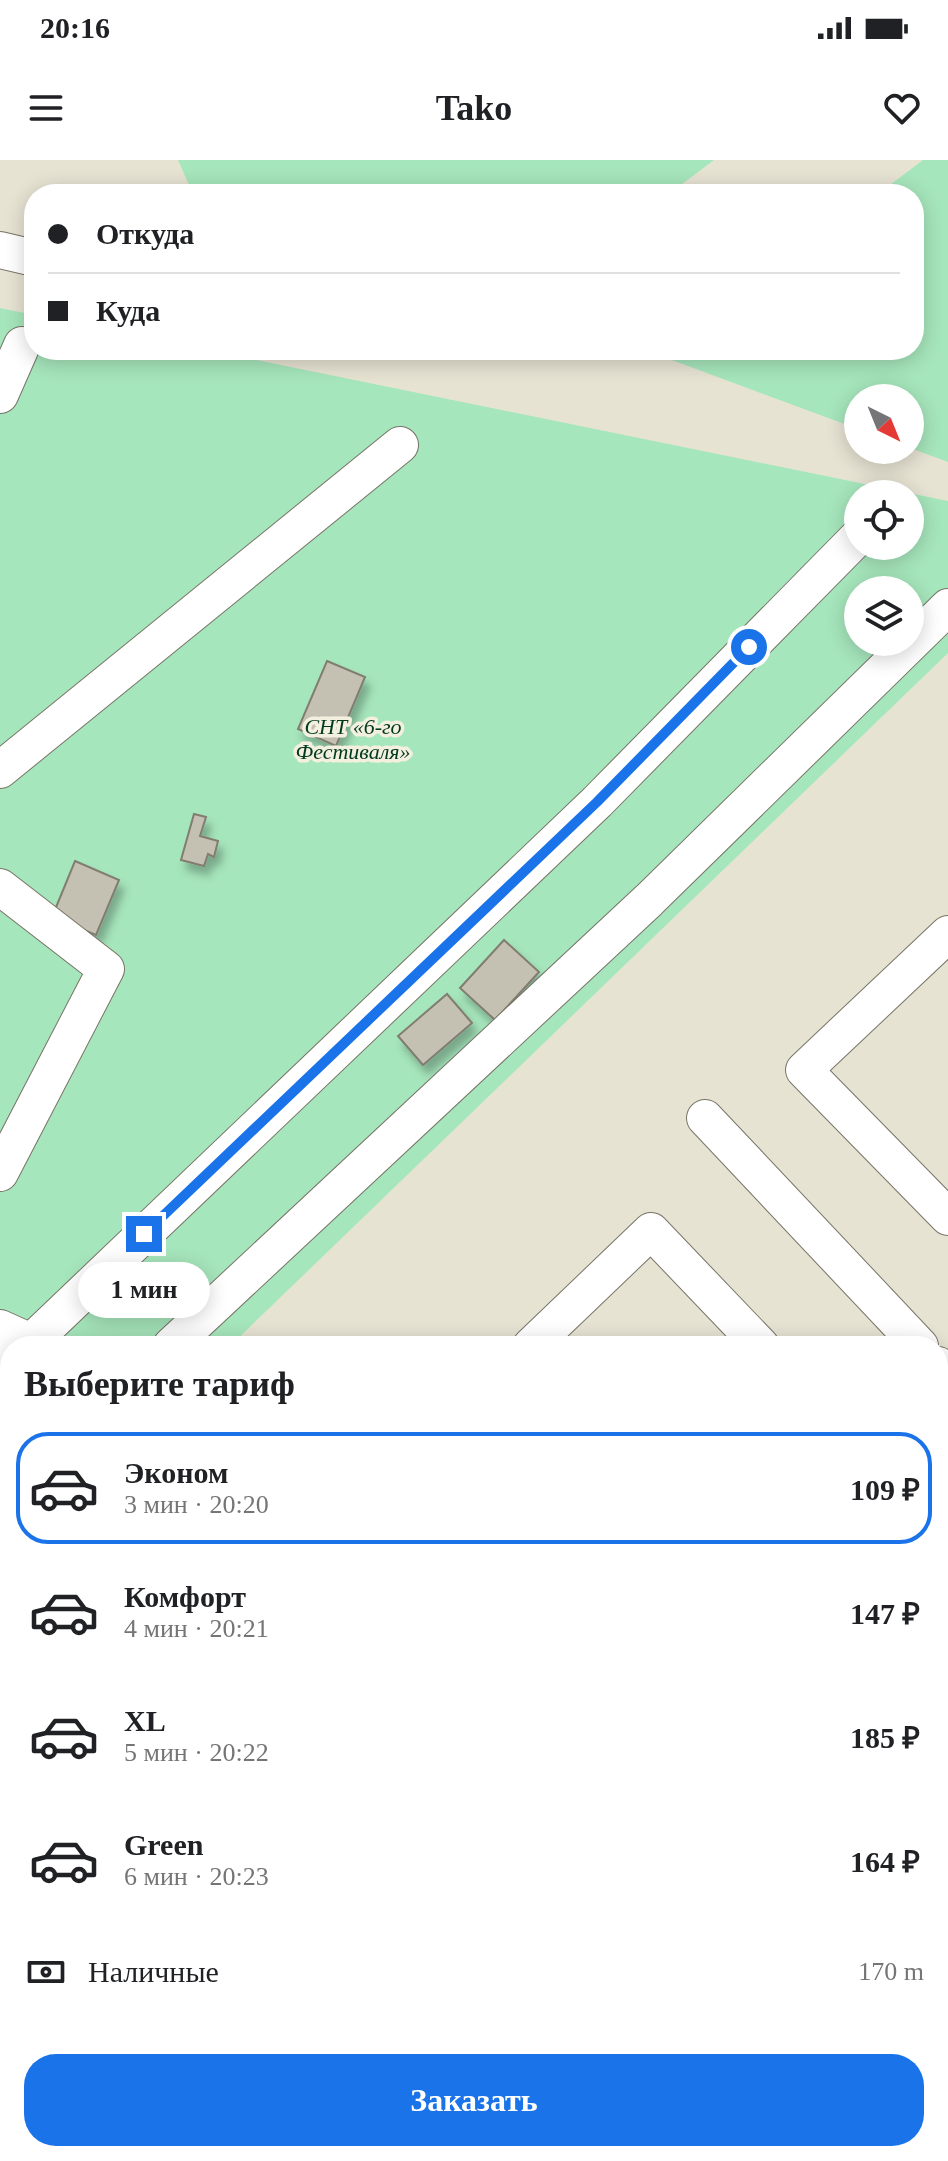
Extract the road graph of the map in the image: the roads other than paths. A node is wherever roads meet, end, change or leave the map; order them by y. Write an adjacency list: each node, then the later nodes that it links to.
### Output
1 (0, 250): 2 (lane)
2 (24, 256)
3 (22, 345): 4 (lane)
4 (0, 395)
5 (400, 445): 8 (lane)
6 (844, 551): 14 (lane)
7 (948, 607): 15 (lane)
8 (0, 770)
9 (0, 887): 12 (lane)
10 (948, 934): 13 (lane)
11 (705, 1118): 18 (lane)
12 (0, 1173)
13 (948, 1217)
14 (27, 1336)
15 (182, 1336)
16 (541, 1336): 17 (lane)
17 (751, 1336)
18 (911, 1336)

